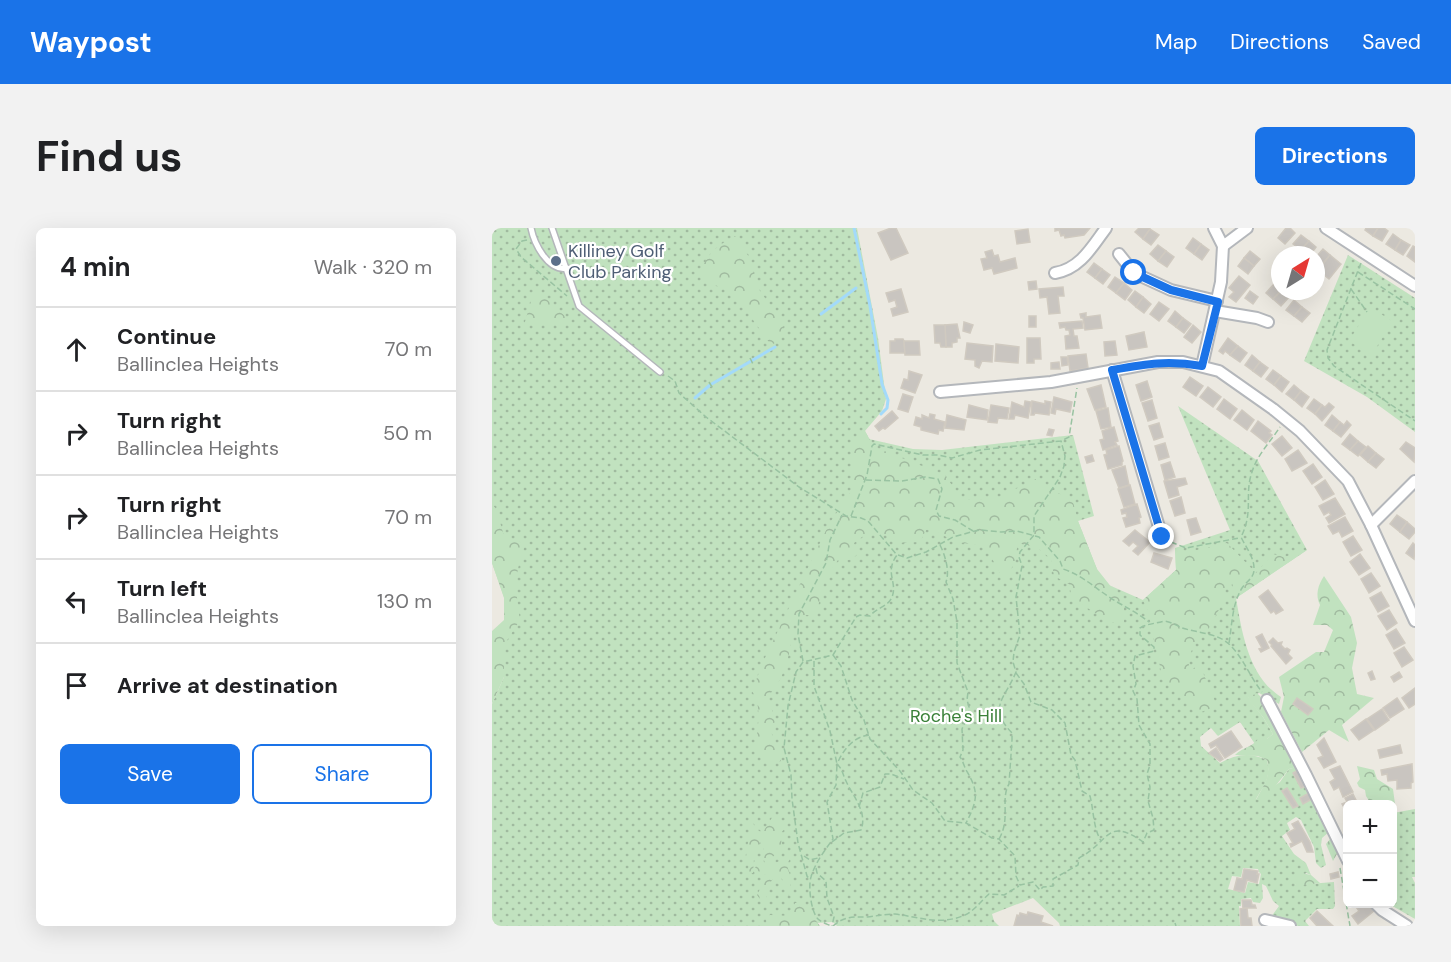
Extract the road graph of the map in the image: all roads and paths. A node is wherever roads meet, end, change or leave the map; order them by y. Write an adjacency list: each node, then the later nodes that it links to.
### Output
1 (531, 228): 7 (lane)
2 (552, 228): 11 (lane)
3 (1106, 228): 13 (street)
4 (1214, 228): 8 (street)
5 (1247, 228): 8 (street)
6 (1326, 228): 10 (street)
7 (534, 239): 11 (lane); 16 (path)
8 (1223, 246): 17 (street)
9 (1119, 254): 17 (street)
10 (1365, 254): 12 (path); 14 (street)
11 (567, 268): 16 (lane)
12 (1357, 272): 15 (path); 18 (path)
13 (1055, 273)
14 (1415, 286)
15 (1351, 288): 19 (path); 31 (path)
16 (579, 306): 25 (lane)
17 (1216, 306): 20 (street); 23 (street)
18 (1415, 309)
19 (1367, 312)
20 (1268, 322)
21 (750, 358): 22 (path)
22 (753, 364)
23 (1202, 366): 24 (street); 30 (street)
24 (1112, 370): 26 (street); 40 (street)
25 (660, 372): 35 (path)
26 (1080, 376): 29 (street); 32 (path)
27 (709, 382): 28 (path)
28 (712, 387)
29 (940, 392)
30 (1286, 418): 37 (street); 41 (path)
31 (1415, 421)
32 (1061, 441): 33 (path); 39 (path)
33 (865, 480): 36 (path); 38 (path)
34 (1415, 481): 37 (street)
35 (842, 514): 36 (path); 49 (path)
36 (851, 517): 43 (path)
37 (1371, 525): 44 (street)
38 (973, 531): 39 (path); 42 (path)
39 (1034, 535): 45 (path); 50 (path)
40 (1162, 537): 41 (path)
41 (1241, 537): 46 (path)
42 (940, 545): 43 (path); 56 (path)
43 (897, 555): 47 (path)
44 (1415, 621)
45 (1150, 623): 46 (path); 58 (path)
46 (1229, 643): 51 (path)
47 (833, 655): 48 (path); 52 (path)
48 (814, 660): 49 (path); 53 (path)
49 (803, 662): 61 (path)
50 (1016, 672): 57 (path); 58 (path)
51 (1267, 700): 60 (street)
52 (869, 735): 53 (path); 54 (path)
53 (837, 764): 55 (path); 59 (path)
54 (904, 779): 55 (path); 56 (path)
55 (859, 807): 59 (path)
56 (966, 823): 57 (path)
57 (999, 839): 66 (path)
58 (1102, 843): 66 (path)
59 (829, 844): 63 (path)
60 (1342, 848): 62 (street); 72 (path)
61 (801, 853): 63 (path); 65 (path)
62 (1344, 854)
63 (821, 856): 64 (path)
64 (816, 867): 65 (path); 70 (path)
65 (810, 880): 70 (path)
66 (1020, 885): 70 (path)
67 (1380, 908): 69 (street)
68 (1265, 920): 71 (street)
69 (1390, 921): 73 (street)
70 (832, 926)
71 (1290, 926)
72 (1350, 926)
73 (1407, 926)

